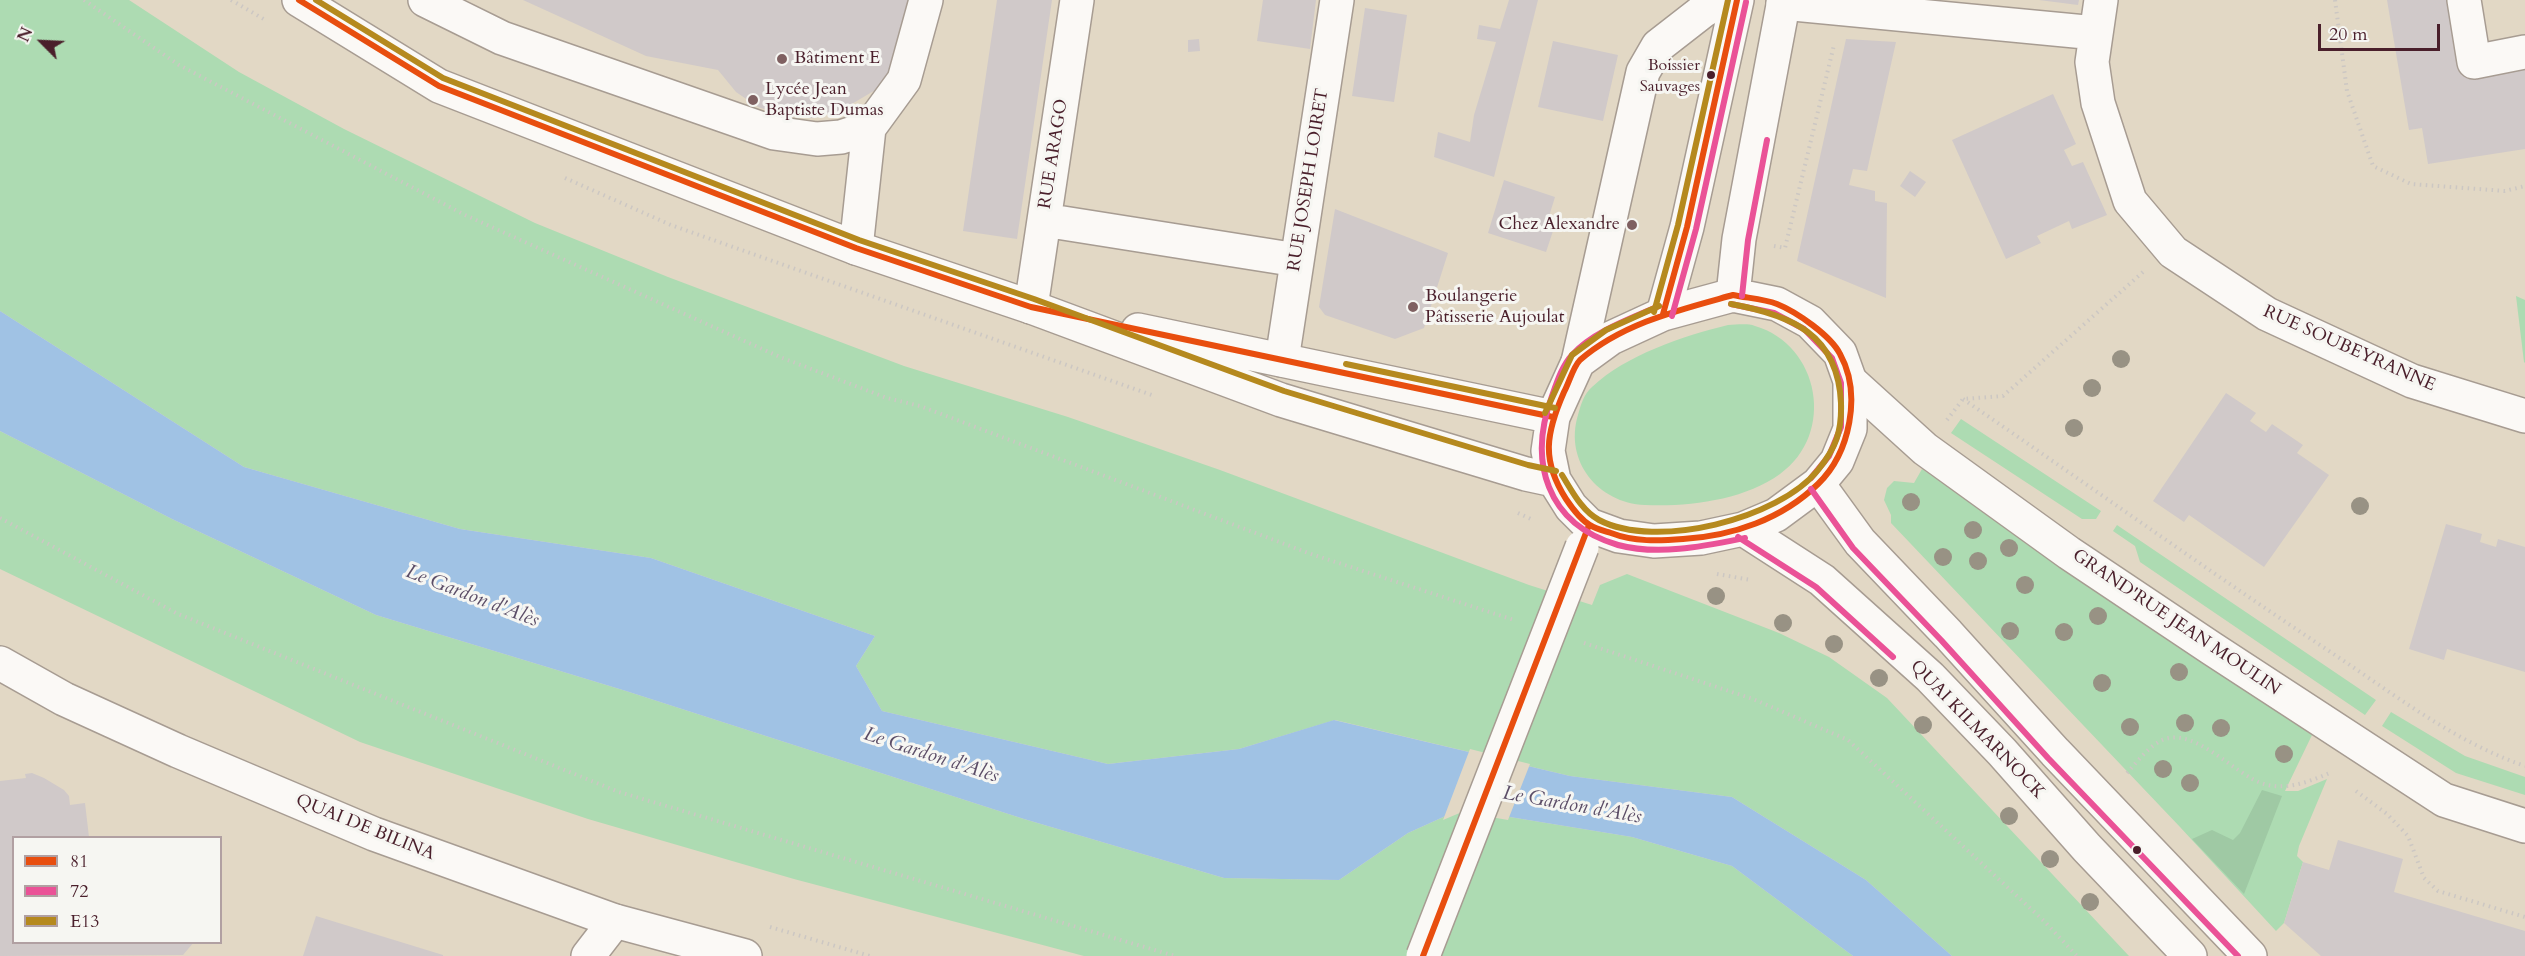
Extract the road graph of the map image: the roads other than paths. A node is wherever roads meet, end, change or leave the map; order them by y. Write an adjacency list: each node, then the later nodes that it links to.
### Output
1 (299, 0): 15 (main road)
2 (425, 0): 13 (main road)
3 (926, 0): 13 (main road)
4 (1077, 0): 14 (main road, RUE ARAGO)
5 (1337, 0): 16 (main road, RUE JOSEPH LOIRET)
6 (1722, 0): 21 (main road)
7 (1737, 0): 19 (main road)
8 (2101, 0): 11 (main road, RUE SOUBEYRANNE)
9 (2464, 0): 12 (main road)
10 (1784, 2): 11 (main road); 17 (main road)
11 (2096, 33): 23 (main road, RUE SOUBEYRANNE)
12 (2525, 52)
13 (869, 128): 15 (main road)
14 (1044, 220): 16 (main road); 18 (main road, RUE ARAGO)
15 (856, 248): 18 (main road)
16 (1297, 260): 20 (main road, RUE JOSEPH LOIRET)
17 (1733, 295): 19 (main road); 22 (main road)
18 (1030, 307): 20 (main road); 25 (main road)
19 (1663, 314): 21 (main road)
20 (1282, 360): 24 (main road)
21 (1578, 362): 24 (main road)
22 (1850, 381): 26 (main road); 30 (main road, GRAND'RUE JEAN MOULIN)
23 (2525, 416)
24 (1554, 417): 25 (main road)
25 (1554, 480): 28 (main road)
26 (1818, 484): 27 (main road); 36 (main road)
27 (1743, 529): 28 (main road); 35 (main road, QUAI KILMARNOCK)
28 (1585, 536): 34 (main road, bridge)
29 (0, 663): 31 (main road, QUAI DE BILINA)
30 (2525, 826)
31 (615, 921): 32 (main road); 33 (main road, QUAI DE BILINA)
32 (588, 956)
33 (745, 956)
34 (1423, 956)
35 (2190, 956)
36 (2250, 956)

